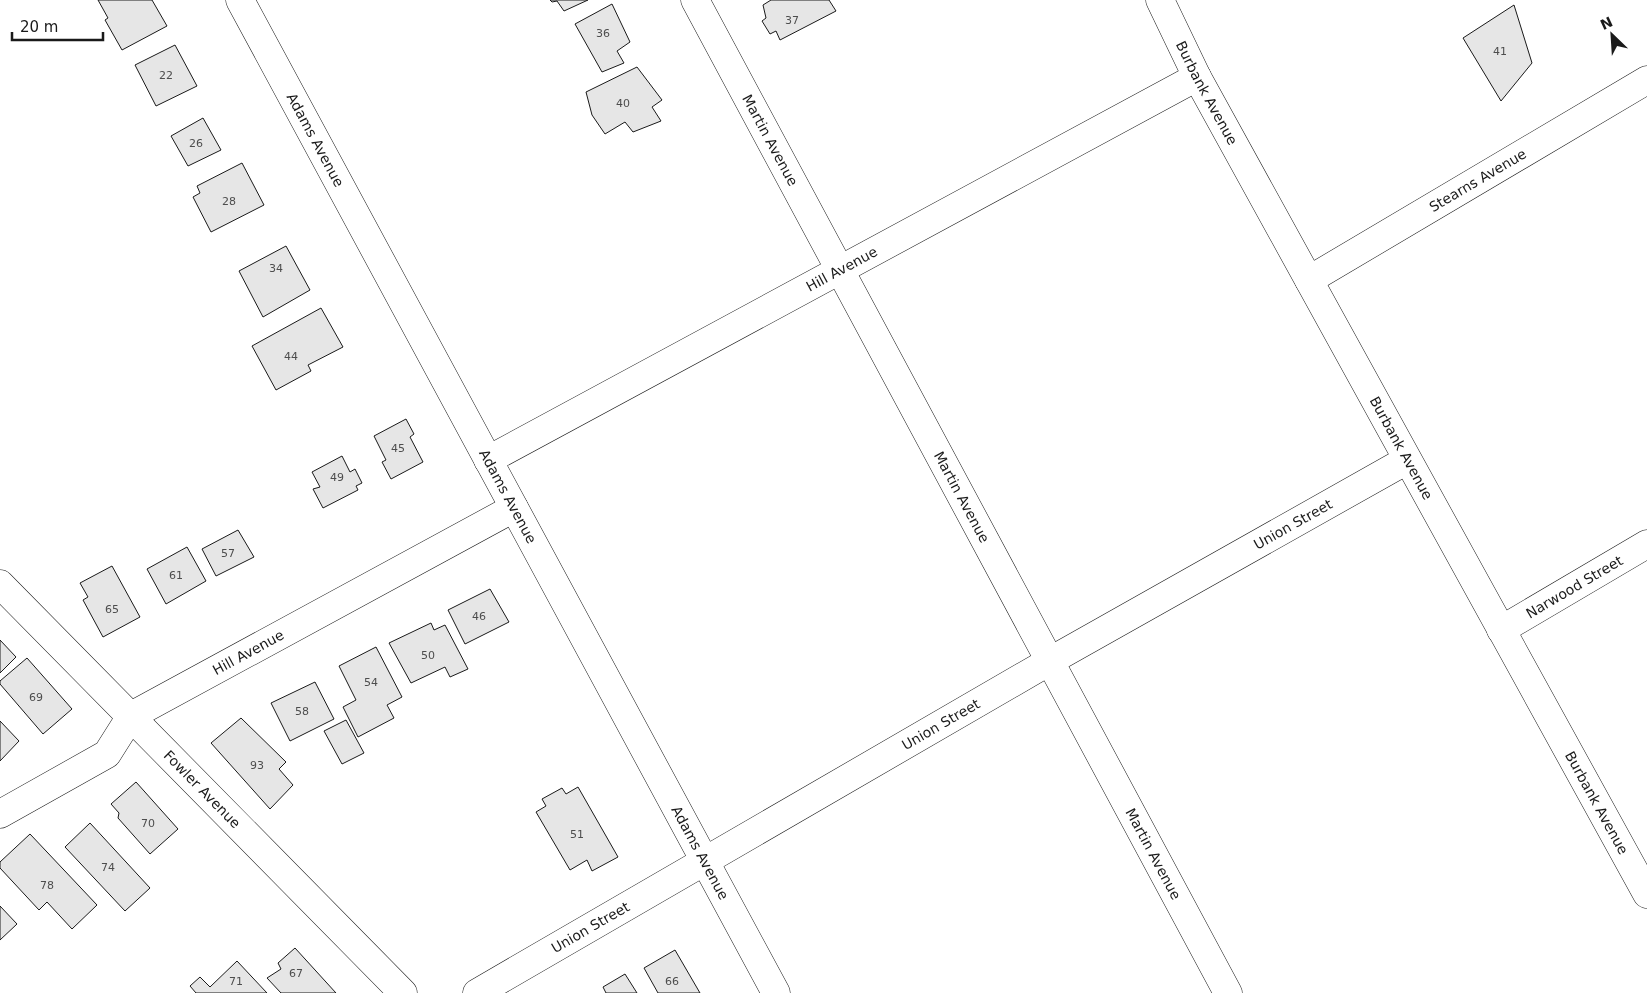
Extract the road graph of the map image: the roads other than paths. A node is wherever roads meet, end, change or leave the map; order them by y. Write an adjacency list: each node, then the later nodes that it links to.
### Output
1 (240, 0): 8 (street, Adams Avenue)
2 (695, 0): 6 (street, Martin Avenue)
3 (1160, 0): 4 (street, Burbank Avenue)
4 (1197, 77): 6 (street, Hill Avenue); 7 (street, Burbank Avenue)
5 (1647, 80): 7 (street, Stearns Avenue)
6 (839, 269): 8 (street, Hill Avenue); 14 (street, Martin Avenue)
7 (1309, 280): 9 (street, Burbank Avenue)
8 (488, 460): 10 (street, Adams Avenue)
9 (1407, 460): 13 (street, Burbank Avenue); 14 (street, Union Street)
10 (514, 508): 15 (street, Hill Avenue); 17 (street, Adams Avenue)
11 (1647, 544): 13 (street, Narwood Street)
12 (0, 584): 15 (street, Fowler Avenue)
13 (1501, 630): 18 (street, Burbank Avenue)
14 (1050, 661): 17 (street, Union Street); 22 (street, Martin Avenue)
15 (131, 716): 16 (street, Hill Avenue); 19 (street, Fowler Avenue)
16 (0, 814)
17 (705, 861): 20 (street, Union Street); 21 (street, Adams Avenue)
18 (1647, 894)
19 (403, 993)
20 (477, 993)
21 (776, 993)
22 (1228, 993)

